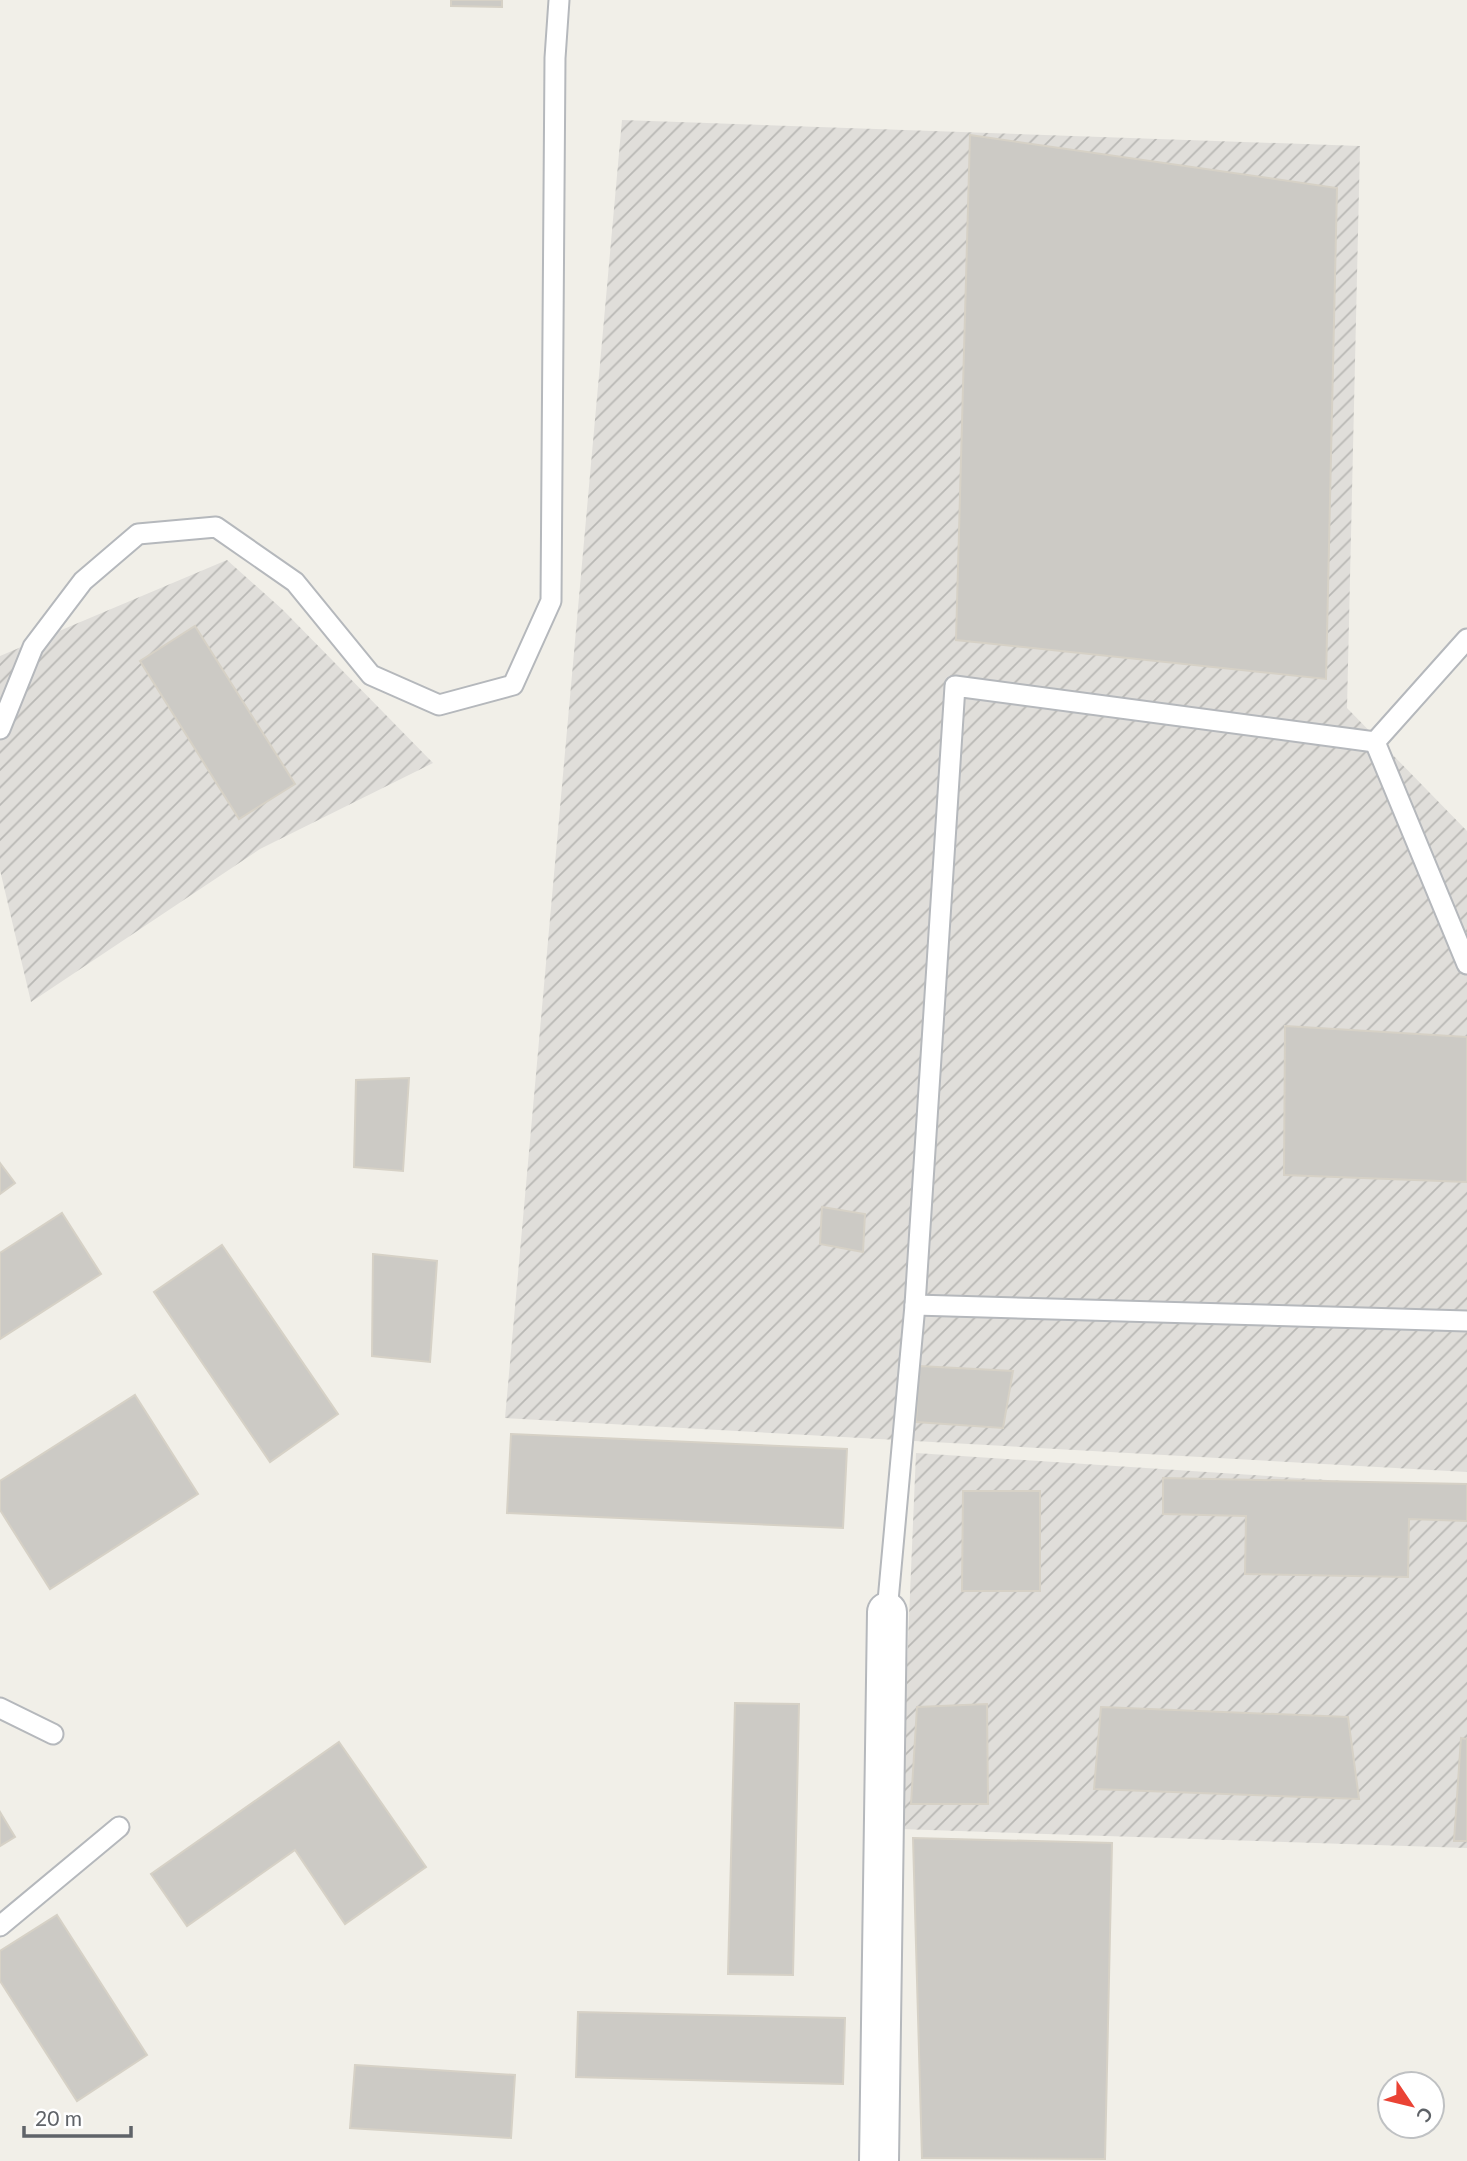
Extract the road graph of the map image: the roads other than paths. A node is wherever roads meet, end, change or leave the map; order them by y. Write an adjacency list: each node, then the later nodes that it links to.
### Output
1 (559, 0): 3 (lane)
2 (1467, 639): 4 (lane)
3 (0, 729)
4 (1375, 742): 5 (lane); 6 (lane)
5 (1467, 964)
6 (915, 1305): 7 (lane); 8 (lane)
7 (1467, 1321)
8 (887, 1612): 13 (street)
9 (0, 1707): 10 (lane)
10 (53, 1734)
11 (119, 1828): 12 (lane)
12 (0, 1926)
13 (879, 2161)

